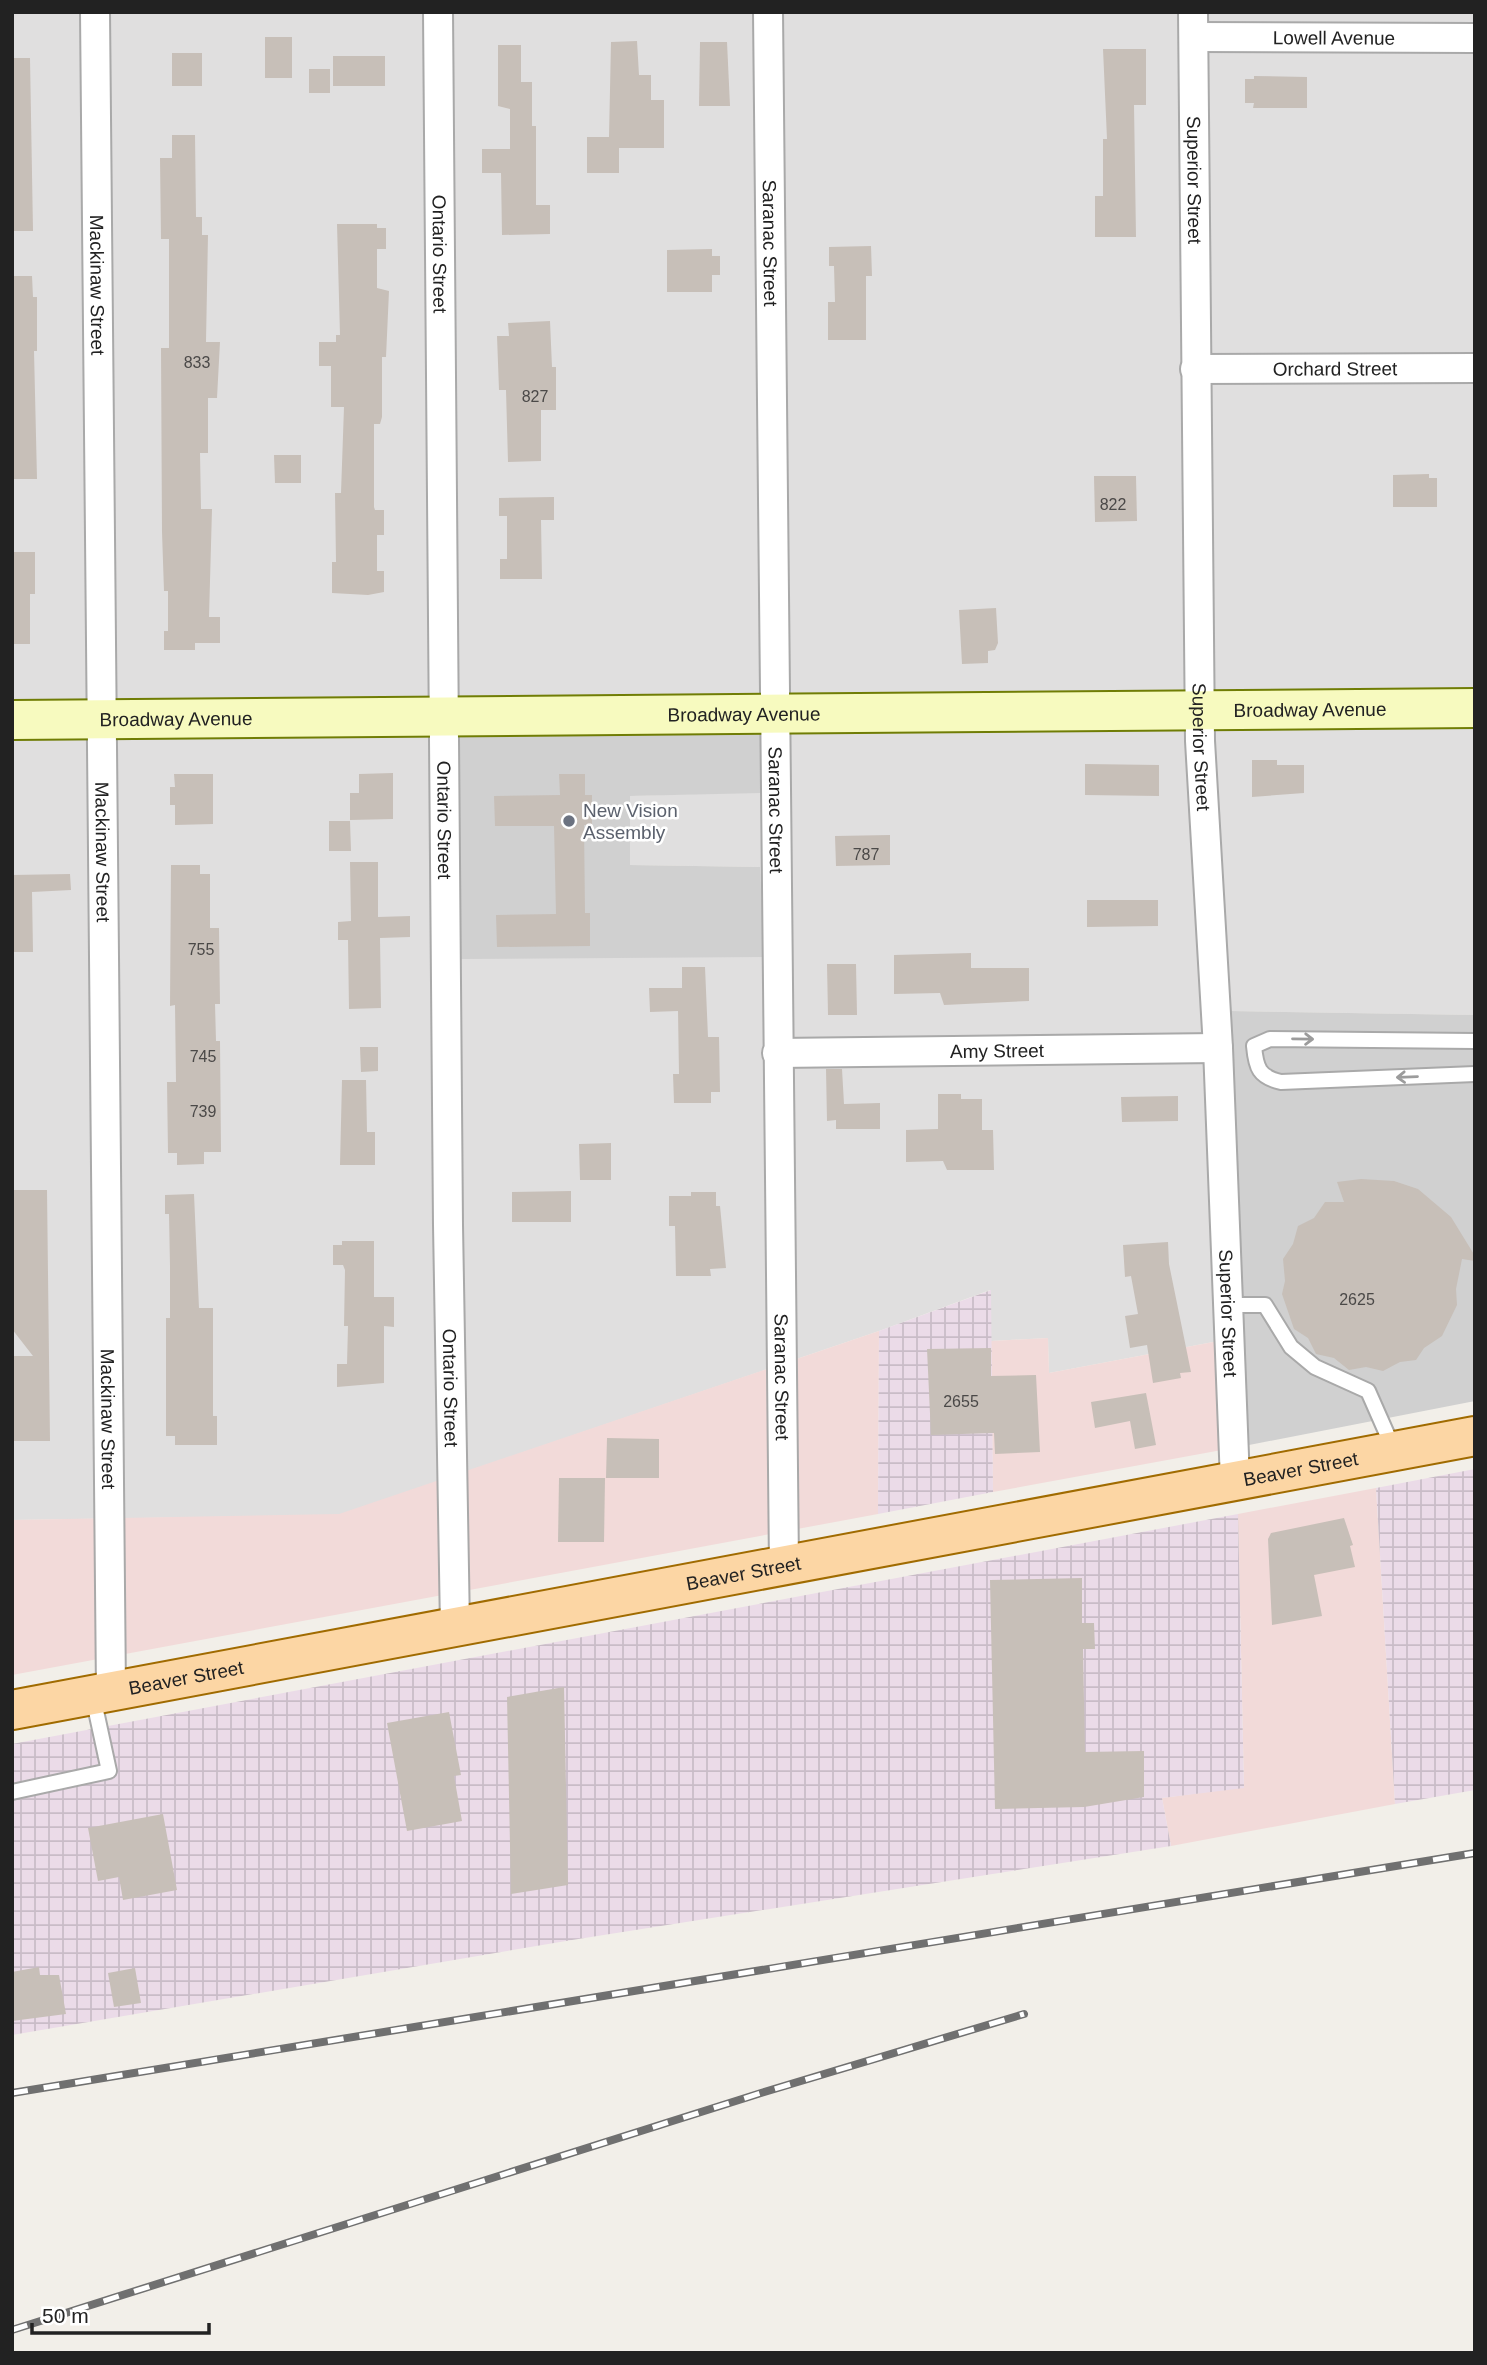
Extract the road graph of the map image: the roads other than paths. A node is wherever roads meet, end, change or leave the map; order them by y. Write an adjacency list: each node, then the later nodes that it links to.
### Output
1 (95, 12): 12 (street, Mackinaw Street)
2 (438, 12): 11 (street, Ontario Street)
3 (768, 12): 10 (street, Saranac Street)
4 (1194, 25): 5 (street, Lowell Avenue); 7 (street, Superior Street)
5 (1475, 38)
6 (1475, 368): 7 (street, Orchard Street)
7 (1195, 369): 9 (street, Superior Street)
8 (1475, 708): 9 (street, Broadway Avenue)
9 (1200, 710): 10 (street, Broadway Avenue); 15 (street, Superior Street)
10 (774, 713): 11 (street, Broadway Avenue); 16 (street, Saranac Street)
11 (444, 717): 12 (street, Broadway Avenue); 23 (street, Ontario Street)
12 (101, 719): 13 (street, Broadway Avenue); 24 (street, Mackinaw Street)
13 (12, 720)
14 (1475, 1041): 17 (lane, one-way to 14)
15 (1219, 1048): 16 (street, Amy Street); 18 (street, Superior Street)
16 (777, 1053): 22 (street, Saranac Street)
17 (1475, 1074)
18 (1228, 1305): 20 (lane); 21 (street, Superior Street)
19 (1475, 1436): 20 (main road, Beaver Street)
20 (1395, 1451): 21 (main road, Beaver Street)
21 (1236, 1482): 22 (main road, Beaver Street)
22 (784, 1566): 23 (main road, Beaver Street)
23 (455, 1627): 24 (main road, Beaver Street)
24 (102, 1694): 25 (main road, Beaver Street); 26 (lane)
25 (12, 1710)
26 (12, 1792)

